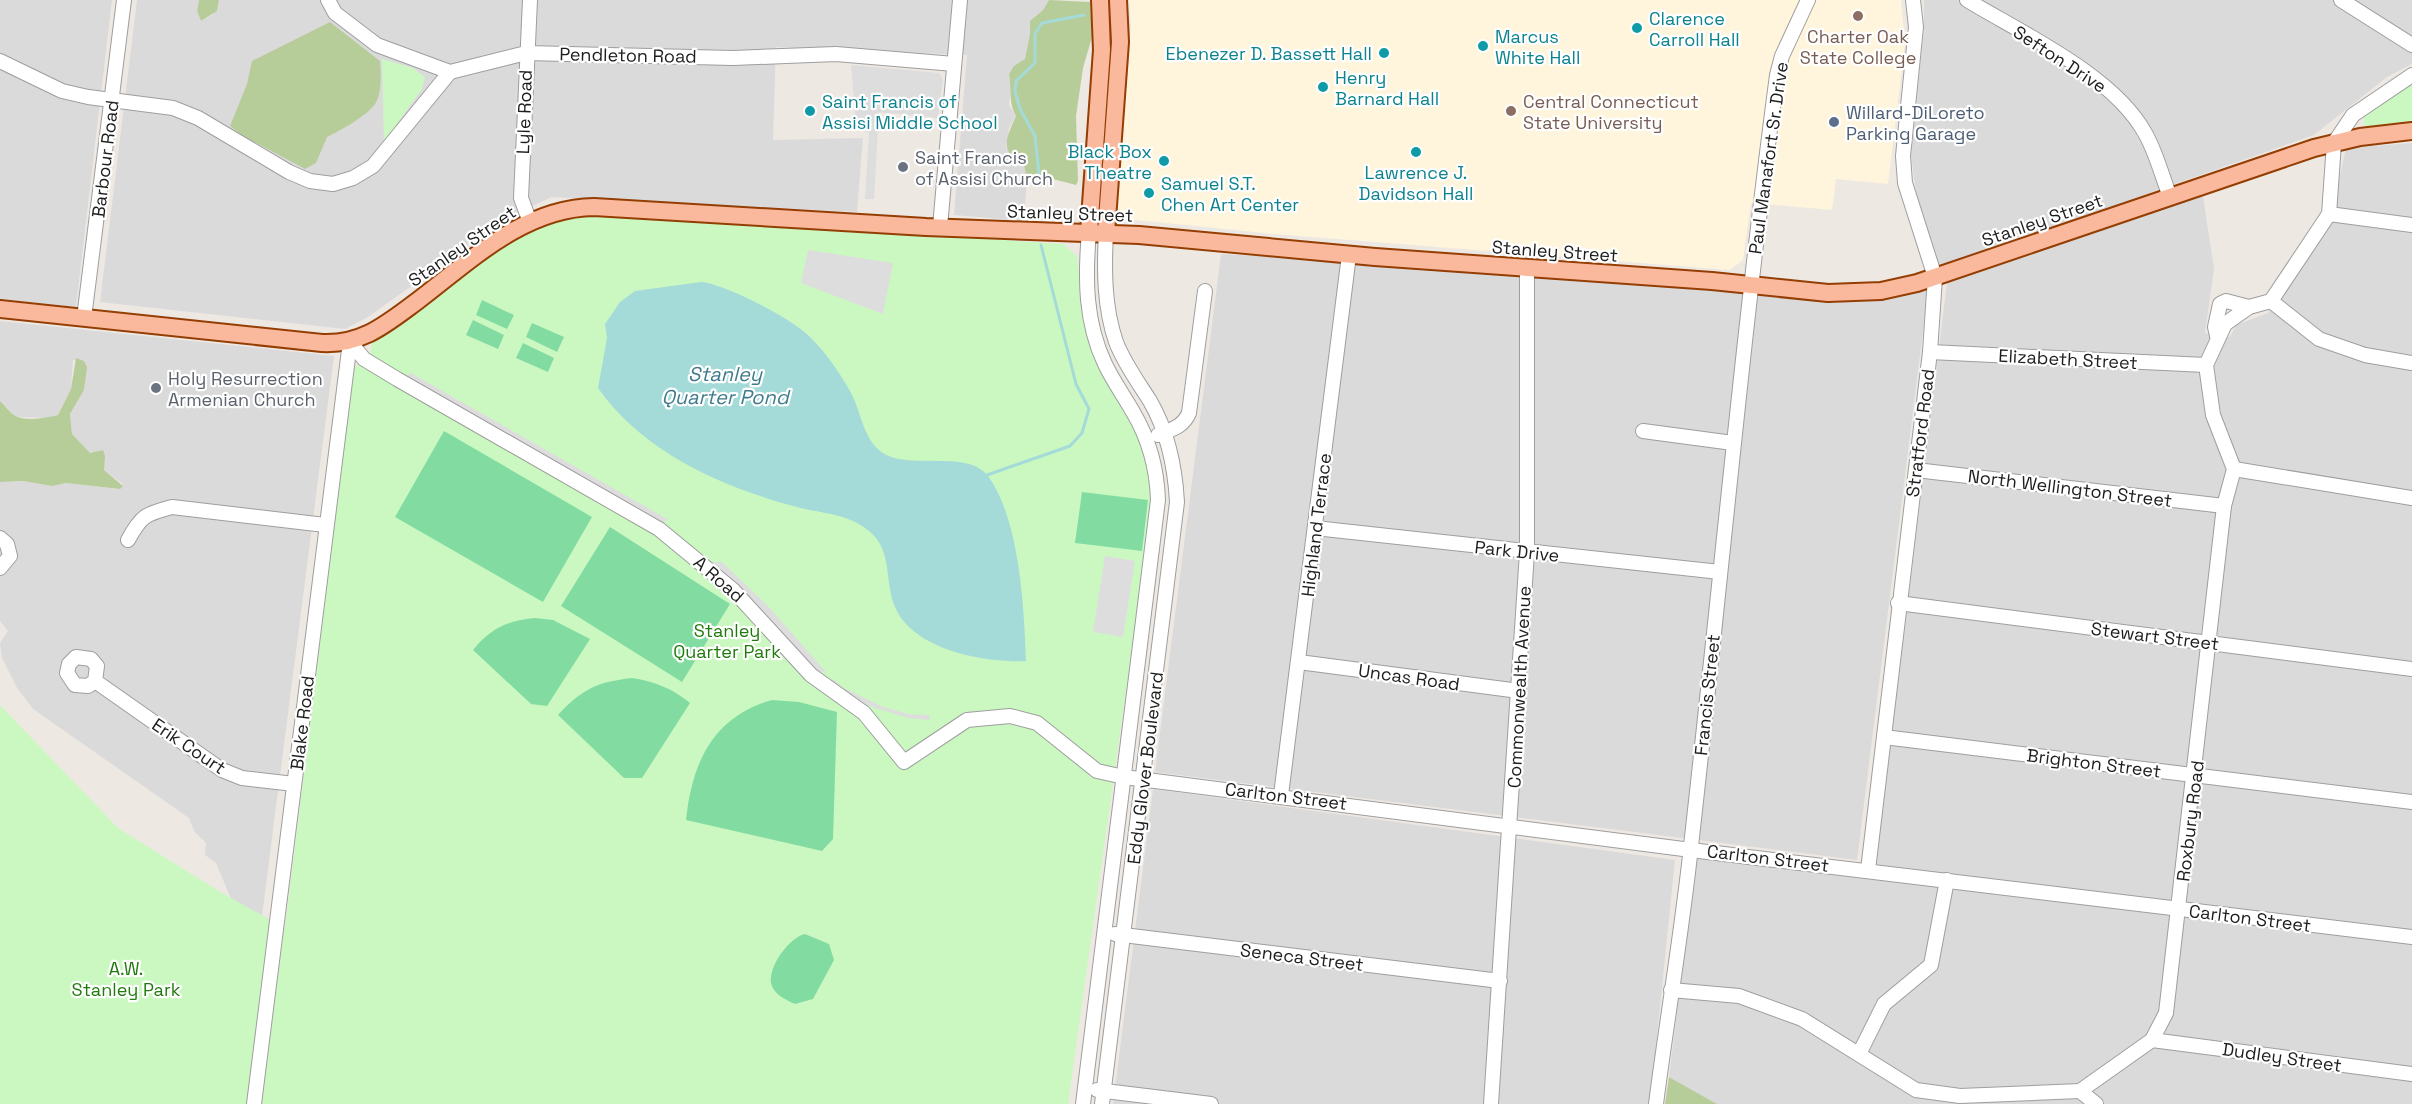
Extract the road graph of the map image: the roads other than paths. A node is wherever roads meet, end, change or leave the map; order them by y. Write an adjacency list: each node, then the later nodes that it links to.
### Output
1 (124, 0): 17 (street, Barbour Road)
2 (328, 0): 15 (street)
3 (530, 0): 12 (street, Lyle Road)
4 (960, 0): 14 (street)
5 (1100, 0): 25 (main road)
6 (1118, 0): 26 (main road)
7 (1808, 0): 30 (street, Paul Manafort Sr. Drive)
8 (1913, 0): 29 (street, Stratford Road)
9 (1967, 0): 20 (street, Sefton Drive)
10 (2341, 0): 11 (street)
11 (2412, 45)
12 (526, 52): 14 (street, Pendleton Road); 15 (street, Pendleton Road); 22 (street, Lyle Road)
13 (0, 61): 17 (street)
14 (954, 64): 24 (street)
15 (450, 72): 17 (street)
16 (2412, 75): 19 (street)
17 (112, 100): 34 (street, Barbour Road)
18 (2412, 131): 19 (main road, Stanley Street)
19 (2334, 143): 20 (main road, Stanley Street); 21 (street)
20 (2170, 197): 29 (main road, Stanley Street)
21 (2329, 214): 23 (street); 32 (street)
22 (530, 222): 24 (main road, Stanley Street); 35 (main road, Stanley Street)
23 (2412, 225)
24 (940, 227): 25 (main road, Stanley Street)
25 (1089, 232): 26 (main road, Stanley Street); 41 (street, Eddy Glover Boulevard)
26 (1106, 233): 27 (main road, Stanley Street); 40 (street, Eddy Glover Boulevard)
27 (1349, 255): 28 (main road, Stanley Street); 48 (street, Highland Terrace)
28 (1527, 269): 30 (main road, Stanley Street); 51 (street, Commonwealth Avenue)
29 (1935, 277): 30 (main road, Stanley Street); 36 (street, Stratford Road)
30 (1752, 285): 42 (street, Francis Street)
31 (1205, 291): 40 (street)
32 (2271, 301): 37 (street); 38 (street)
33 (0, 309): 34 (main road, Stanley Street)
34 (84, 318): 35 (main road, Stanley Street)
35 (350, 342): 47 (street, Blake Road); 64 (street, A Road)
36 (1930, 352): 38 (street, Elizabeth Street); 44 (street, Stratford Road)
37 (2412, 363)
38 (2206, 365): 43 (street)
39 (1643, 431): 42 (street)
40 (1165, 432): 41 (street); 56 (street, Eddy Glover Boulevard)
41 (1146, 439): 54 (street, Eddy Glover Boulevard)
42 (1733, 443): 53 (street, Francis Street)
43 (2234, 469): 45 (street); 46 (street, Roxbury Road)
44 (1916, 470): 46 (street, North Wellington Street); 55 (street, Stratford Road)
45 (2412, 498)
46 (2224, 506): 57 (street, Roxbury Road)
47 (325, 525): 50 (street); 66 (street, Blake Road)
48 (1315, 528): 51 (street, Park Drive); 58 (street, Highland Terrace)
49 (0, 538): 52 (street)
50 (128, 540)
51 (1527, 552): 53 (street, Park Drive); 61 (street, Commonwealth Avenue)
52 (0, 568)
53 (1720, 572): 70 (street, Francis Street)
54 (1146, 601): 56 (street); 64 (street, Eddy Glover Boulevard)
55 (1898, 603): 57 (street, Stewart Street); 62 (street, Stratford Road)
56 (1166, 604): 65 (street, Eddy Glover Boulevard)
57 (2210, 643): 59 (street, Stewart Street); 63 (street, Roxbury Road)
58 (1299, 662): 61 (street, Uncas Road); 67 (street, Highland Terrace)
59 (2412, 669)
60 (95, 681): 66 (street, Erik Court)
61 (1519, 691): 69 (street, Commonwealth Avenue)
62 (1884, 737): 63 (street, Brighton Street); 71 (street, Stratford Road)
63 (2195, 776): 68 (street, Brighton Street); 73 (street, Roxbury Road)
64 (1124, 777): 65 (street, Carlton Street); 74 (street, Eddy Glover Boulevard)
65 (1144, 779): 67 (street, Carlton Street); 75 (street, Eddy Glover Boulevard)
66 (294, 784): 85 (street, Blake Road)
67 (1281, 795): 69 (street, Carlton Street)
68 (2412, 802)
69 (1510, 825): 70 (street, Carlton Street); 77 (street, Commonwealth Avenue)
70 (1691, 850): 71 (street, Carlton Street); 78 (street, Francis Street)
71 (1868, 870): 72 (street, Carlton Street)
72 (1947, 880): 73 (street, Carlton Street); 80 (street)
73 (2179, 909): 76 (street, Carlton Street); 79 (street, Roxbury Road)
74 (1104, 933): 75 (street, Seneca Street); 82 (street, Eddy Glover Boulevard)
75 (1124, 935): 77 (street, Seneca Street); 84 (street, Eddy Glover Boulevard)
76 (2412, 937)
77 (1500, 981): 88 (street, Commonwealth Avenue)
78 (1671, 990): 80 (street); 89 (street, Francis Street)
79 (2152, 1040): 81 (street, Dudley Street); 83 (street, Roxbury Road)
80 (1859, 1054): 83 (street)
81 (2412, 1074)
82 (1084, 1088): 84 (street); 86 (street, Eddy Glover Boulevard)
83 (2080, 1091): 90 (street)
84 (1103, 1097): 87 (street)
85 (254, 1104)
86 (1083, 1104)
87 (1211, 1104)
88 (1491, 1104)
89 (1656, 1104)
90 (2096, 1104)

